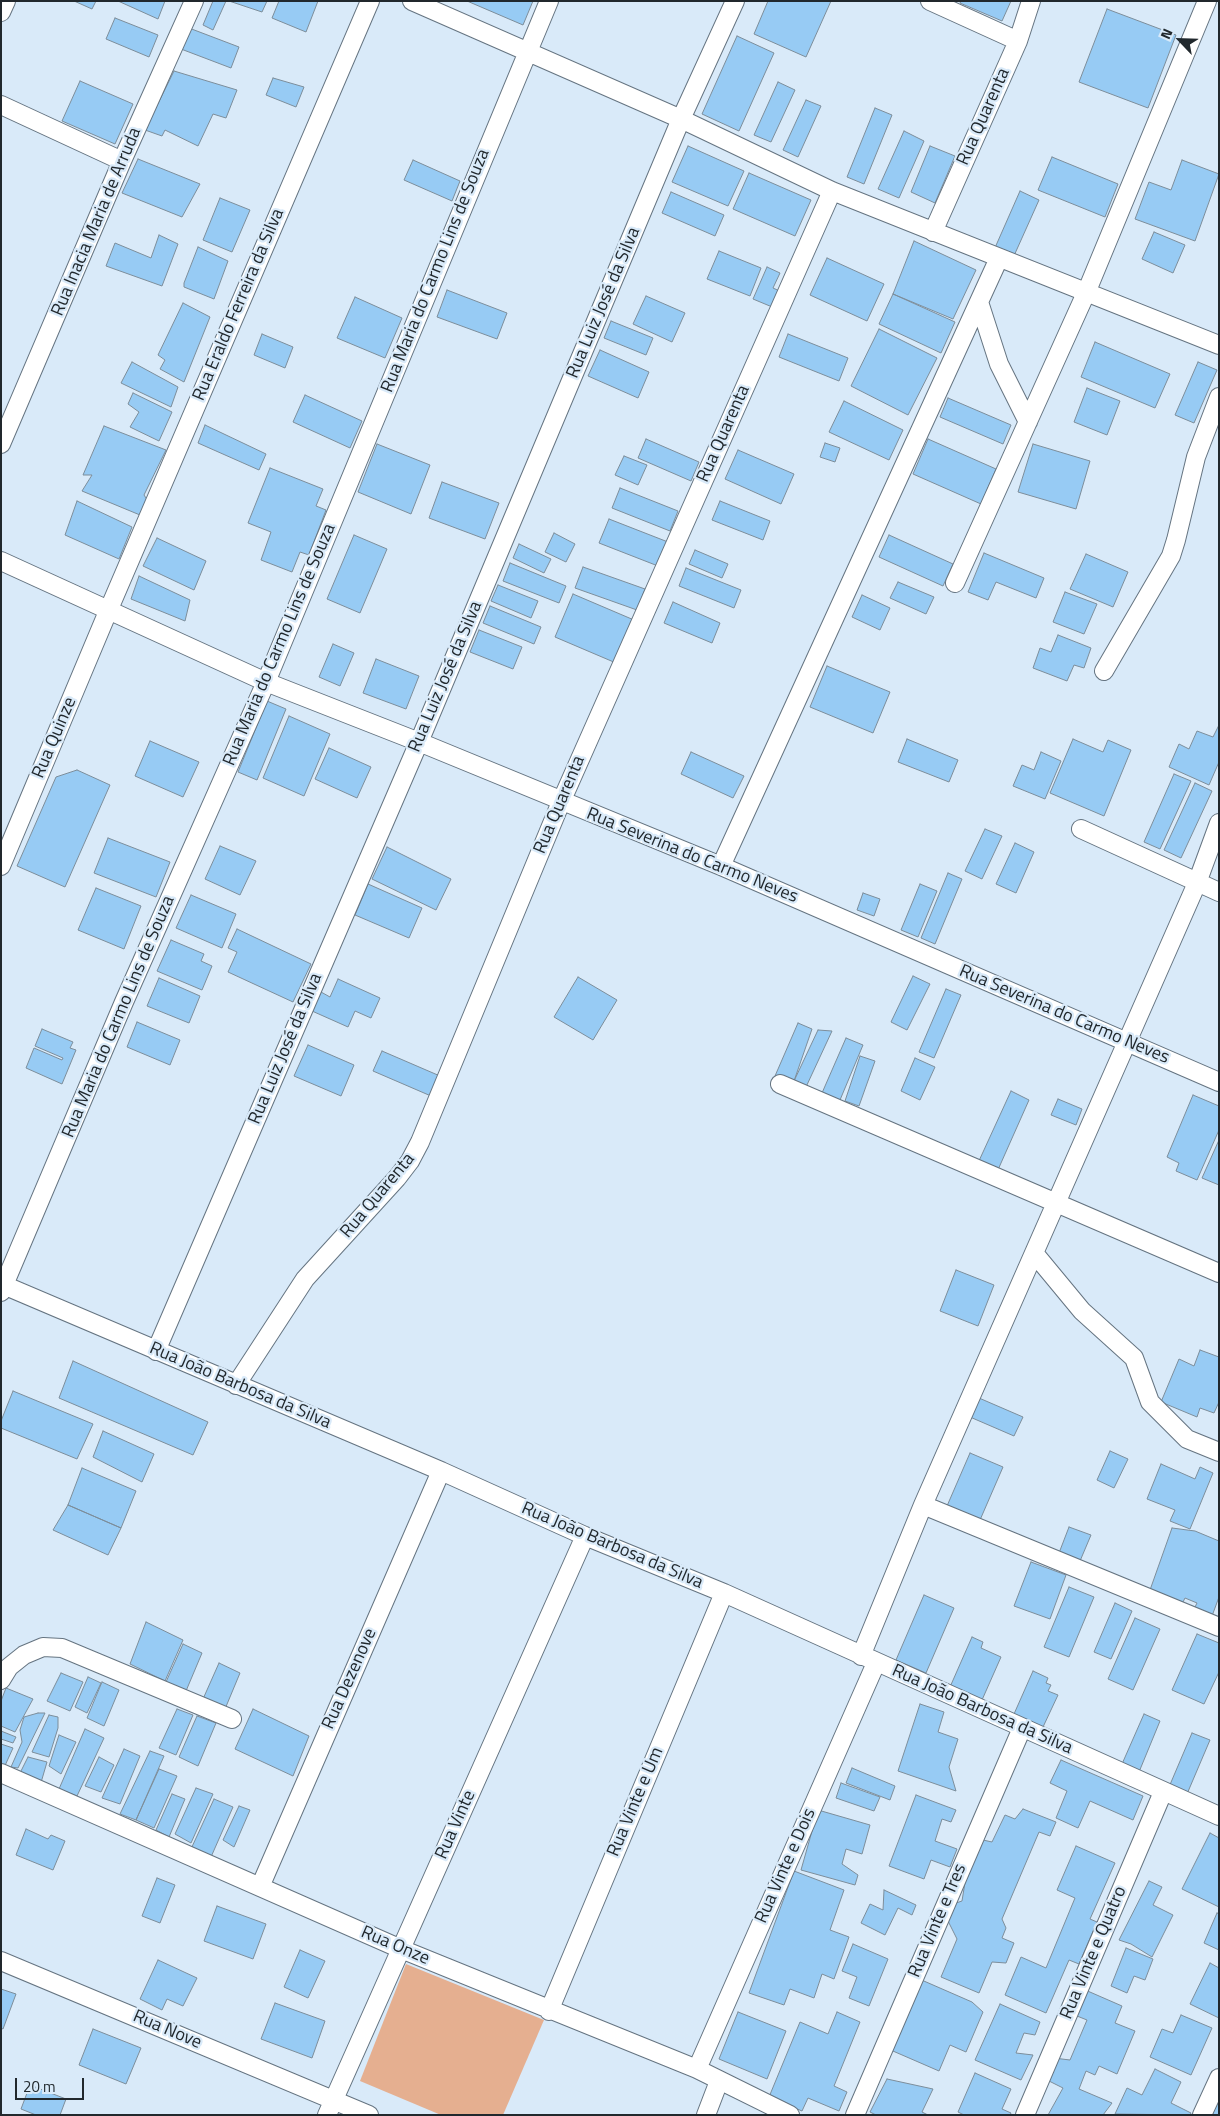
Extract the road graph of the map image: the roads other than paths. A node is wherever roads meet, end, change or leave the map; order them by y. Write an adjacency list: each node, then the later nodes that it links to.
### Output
1 (6, 1): 10 (street)
2 (194, 1): 15 (street, Rua Inacia Maria de Arruda)
3 (370, 1): 27 (street, Rua Eraldo Ferreira da Silva)
4 (412, 1): 12 (street)
5 (549, 1): 12 (street, Rua Maria do Carmo Lins de Souza)
6 (735, 1): 14 (street, Rua Luiz José da Silva)
7 (930, 1): 11 (street)
8 (1031, 1): 11 (street, Rua Quarenta)
9 (1207, 1): 19 (street)
10 (1, 12)
11 (1018, 41): 17 (street, Rua Quarenta)
12 (528, 50): 14 (street); 29 (street, Rua Maria do Carmo Lins de Souza)
13 (1, 104): 15 (street)
14 (681, 119): 16 (street); 30 (street, Rua Luiz José da Silva)
15 (122, 161): 24 (street, Rua Inacia Maria de Arruda)
16 (832, 191): 17 (street); 31 (street, Rua Quarenta)
17 (933, 232): 18 (street)
18 (999, 258): 19 (street); 20 (street)
19 (1086, 293): 21 (street); 23 (street)
20 (979, 302): 23 (street); 35 (street)
21 (1219, 345)
22 (1219, 397): 28 (street)
23 (1028, 422): 26 (street)
24 (1, 444)
25 (1, 561): 27 (street, Rua Severina do Carmo Neves)
26 (955, 583)
27 (108, 609): 29 (street, Rua Severina do Carmo Neves); 34 (street, Rua Quinze)
28 (1104, 670)
29 (266, 682): 30 (street, Rua Severina do Carmo Neves); 44 (street, Rua Maria do Carmo Lins de Souza)
30 (419, 742): 31 (street, Rua Severina do Carmo Neves); 45 (street, Rua Luiz José da Silva)
31 (561, 802): 35 (street, Rua Severina do Carmo Neves); 46 (street, Rua Quarenta)
32 (1219, 823): 36 (street, Rua Vinte e Dois)
33 (1081, 829): 36 (street)
34 (1, 866)
35 (721, 866): 38 (street, Rua Severina do Carmo Neves)
36 (1197, 883): 37 (street); 38 (street, Rua Vinte e Dois)
37 (1219, 892)
38 (1128, 1042): 39 (street, Rua Severina do Carmo Neves); 41 (street, Rua Vinte e Dois)
39 (1219, 1082)
40 (780, 1084): 41 (street)
41 (1056, 1203): 42 (street, Rua Vinte e Dois); 43 (street)
42 (1034, 1253): 47 (street); 49 (street, Rua Vinte e Dois)
43 (1219, 1273)
44 (2, 1287): 45 (street, Rua João Barbosa da Silva)
45 (156, 1351): 46 (street, Rua João Barbosa da Silva)
46 (236, 1385): 48 (street, Rua João Barbosa da Silva)
47 (1219, 1452)
48 (441, 1471): 50 (street, Rua João Barbosa da Silva); 60 (street, Rua Dezenove)
49 (923, 1505): 52 (street); 53 (street, Rua Vinte e Dois)
50 (585, 1536): 51 (street, Rua João Barbosa da Silva); 61 (street, Rua Vinte)
51 (724, 1593): 53 (street, Rua João Barbosa da Silva); 63 (street, Rua Vinte e Um)
52 (1219, 1627)
53 (869, 1659): 56 (street, Rua João Barbosa da Silva); 64 (street, Rua Vinte e Dois)
54 (1, 1680): 55 (street)
55 (232, 1719)
56 (1022, 1728): 58 (street, Rua João Barbosa da Silva); 71 (street, Rua Vinte e Tres)
57 (1, 1773): 60 (street, Rua Onze)
58 (1163, 1792): 59 (street, Rua João Barbosa da Silva); 72 (street, Rua Vinte e Quatro)
59 (1219, 1816)
60 (260, 1887): 61 (street, Rua Onze)
61 (401, 1949): 63 (street, Rua Onze); 67 (street, Rua Vinte)
62 (1, 1961): 67 (street, Rua Nove)
63 (549, 2011): 64 (street, Rua Onze)
64 (697, 2070): 66 (street, Rua Onze)
65 (1219, 2078): 73 (street)
66 (719, 2082): 69 (street); 70 (street, Rua Onze)
67 (330, 2107): 68 (street, Rua Nove)
68 (369, 2115)
69 (706, 2115)
70 (790, 2115)
71 (855, 2115)
72 (1024, 2115)
73 (1202, 2115)

